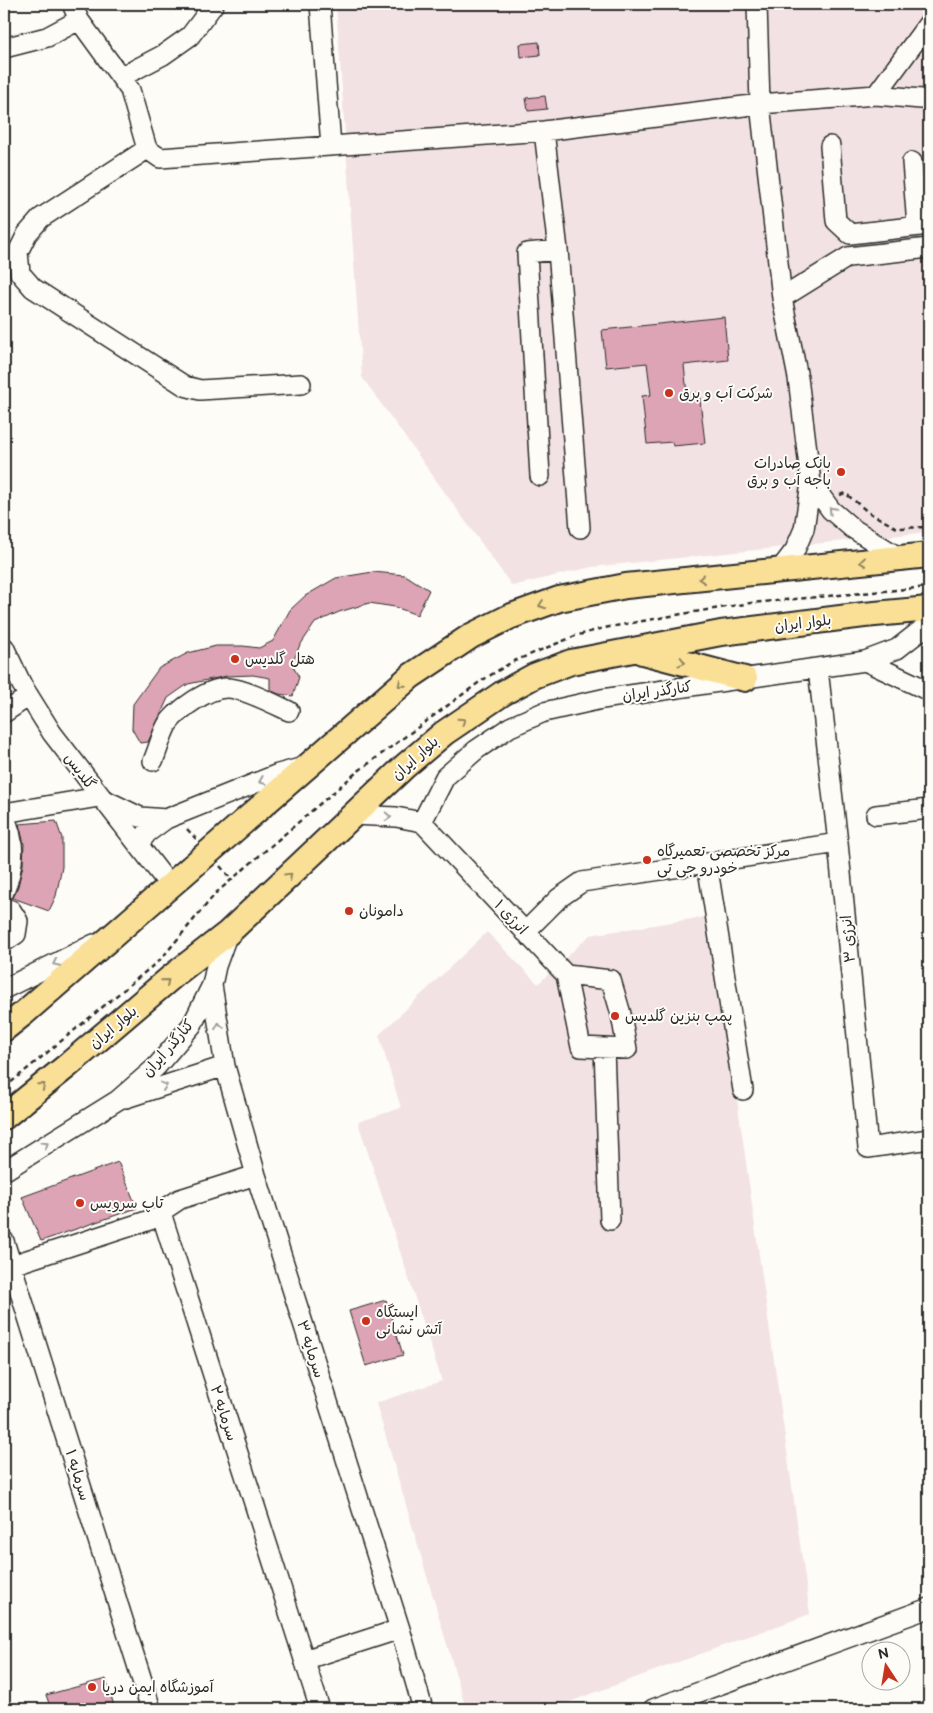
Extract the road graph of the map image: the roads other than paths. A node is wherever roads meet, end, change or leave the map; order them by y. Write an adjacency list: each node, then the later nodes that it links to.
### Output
1 (214, 4): 7 (street)
2 (320, 4): 12 (street)
3 (757, 4): 10 (street)
4 (75, 12): 6 (street); 7 (street)
5 (928, 24): 8 (street)
6 (4, 48)
7 (121, 77): 14 (street)
8 (876, 95): 9 (street); 10 (street)
9 (929, 98)
10 (760, 104): 11 (street); 19 (street)
11 (544, 131): 12 (street); 18 (street)
12 (331, 146): 14 (street)
13 (830, 146): 16 (street)
14 (147, 148): 22 (street)
15 (912, 162): 16 (street)
16 (923, 226)
17 (929, 248): 19 (street)
18 (558, 250): 20 (street); 21 (street)
19 (782, 298): 24 (street)
20 (563, 316): 21 (street); 25 (street)
21 (532, 319): 23 (street)
22 (301, 384)
23 (540, 476)
24 (811, 483): 27 (street, one-way to 24); 28 (street)
25 (580, 528)
26 (929, 555): 27 (main road)
27 (900, 558): 28 (main road, one-way to 28)
28 (779, 571): 41 (main road, one-way to 41)
29 (929, 608): 32 (main road, بلوار ایران)
30 (929, 624): 33 (street, کنارگذر ایران)
31 (4, 647): 37 (street, گلدیس)
32 (635, 650): 35 (main road, one-way to 35); 45 (main road, بلوار ایران, one-way to 32)
33 (865, 661): 34 (street, کنارگذر ایران); 36 (street)
34 (818, 669): 35 (street, کنارگذر ایران); 49 (street, انرژی ۳)
35 (745, 679): 48 (street, کنارگذر ایران)
36 (929, 691)
37 (29, 696): 39 (street); 42 (street, گلدیس)
38 (289, 711): 40 (street)
39 (4, 713)
40 (153, 761)
41 (308, 766): 47 (street, one-way to 47); 52 (main road)
42 (99, 796): 44 (street); 47 (street); 50 (street, گلدیس)
43 (929, 809): 46 (street)
44 (4, 815): 53 (street)
45 (354, 815): 48 (street, one-way to 48); 56 (main road, بلوار ایران, one-way to 45)
46 (876, 815)
47 (166, 819): 50 (street)
48 (422, 822): 55 (street, انرژی ۱)
49 (838, 843): 51 (street); 68 (street, انرژی ۳)
50 (138, 845): 52 (street, گلدیس)
51 (707, 863): 55 (street); 65 (street)
52 (170, 886): 57 (main road)
53 (4, 892)
54 (4, 908): 58 (street)
55 (525, 932): 59 (street, انرژی ۱)
56 (228, 933): 60 (street, کنارگذر ایران); 67 (main road, بلوار ایران, one-way to 56)
57 (116, 934): 61 (street, one-way to 61); 62 (main road)
58 (4, 942)
59 (566, 975): 63 (street); 63 (street)
60 (212, 985): 64 (street, سرمایه ۳, one-way to 60); 66 (street, کنارگذر ایران)
61 (4, 989)
62 (4, 1029)
63 (604, 1048): 72 (street)
64 (225, 1066): 66 (street, کنارگذر ایران, one-way to 64); 70 (street, سرمایه ۳)
65 (743, 1090)
66 (118, 1100): 69 (street, کنارگذر ایران, one-way to 66)
67 (4, 1117)
68 (929, 1139)
69 (4, 1171)
70 (256, 1175): 71 (street); 76 (street, سرمایه ۳)
71 (162, 1216): 74 (street); 77 (street, سرمایه ۲)
72 (610, 1220)
73 (4, 1241): 74 (street, سرمایه ۱)
74 (12, 1265): 78 (street, سرمایه ۱)
75 (929, 1608): 81 (street)
76 (400, 1629): 77 (street); 80 (street, سرمایه ۳)
77 (304, 1660): 79 (street, سرمایه ۲)
78 (151, 1709)
79 (320, 1709)
80 (423, 1709)
81 (652, 1709)

